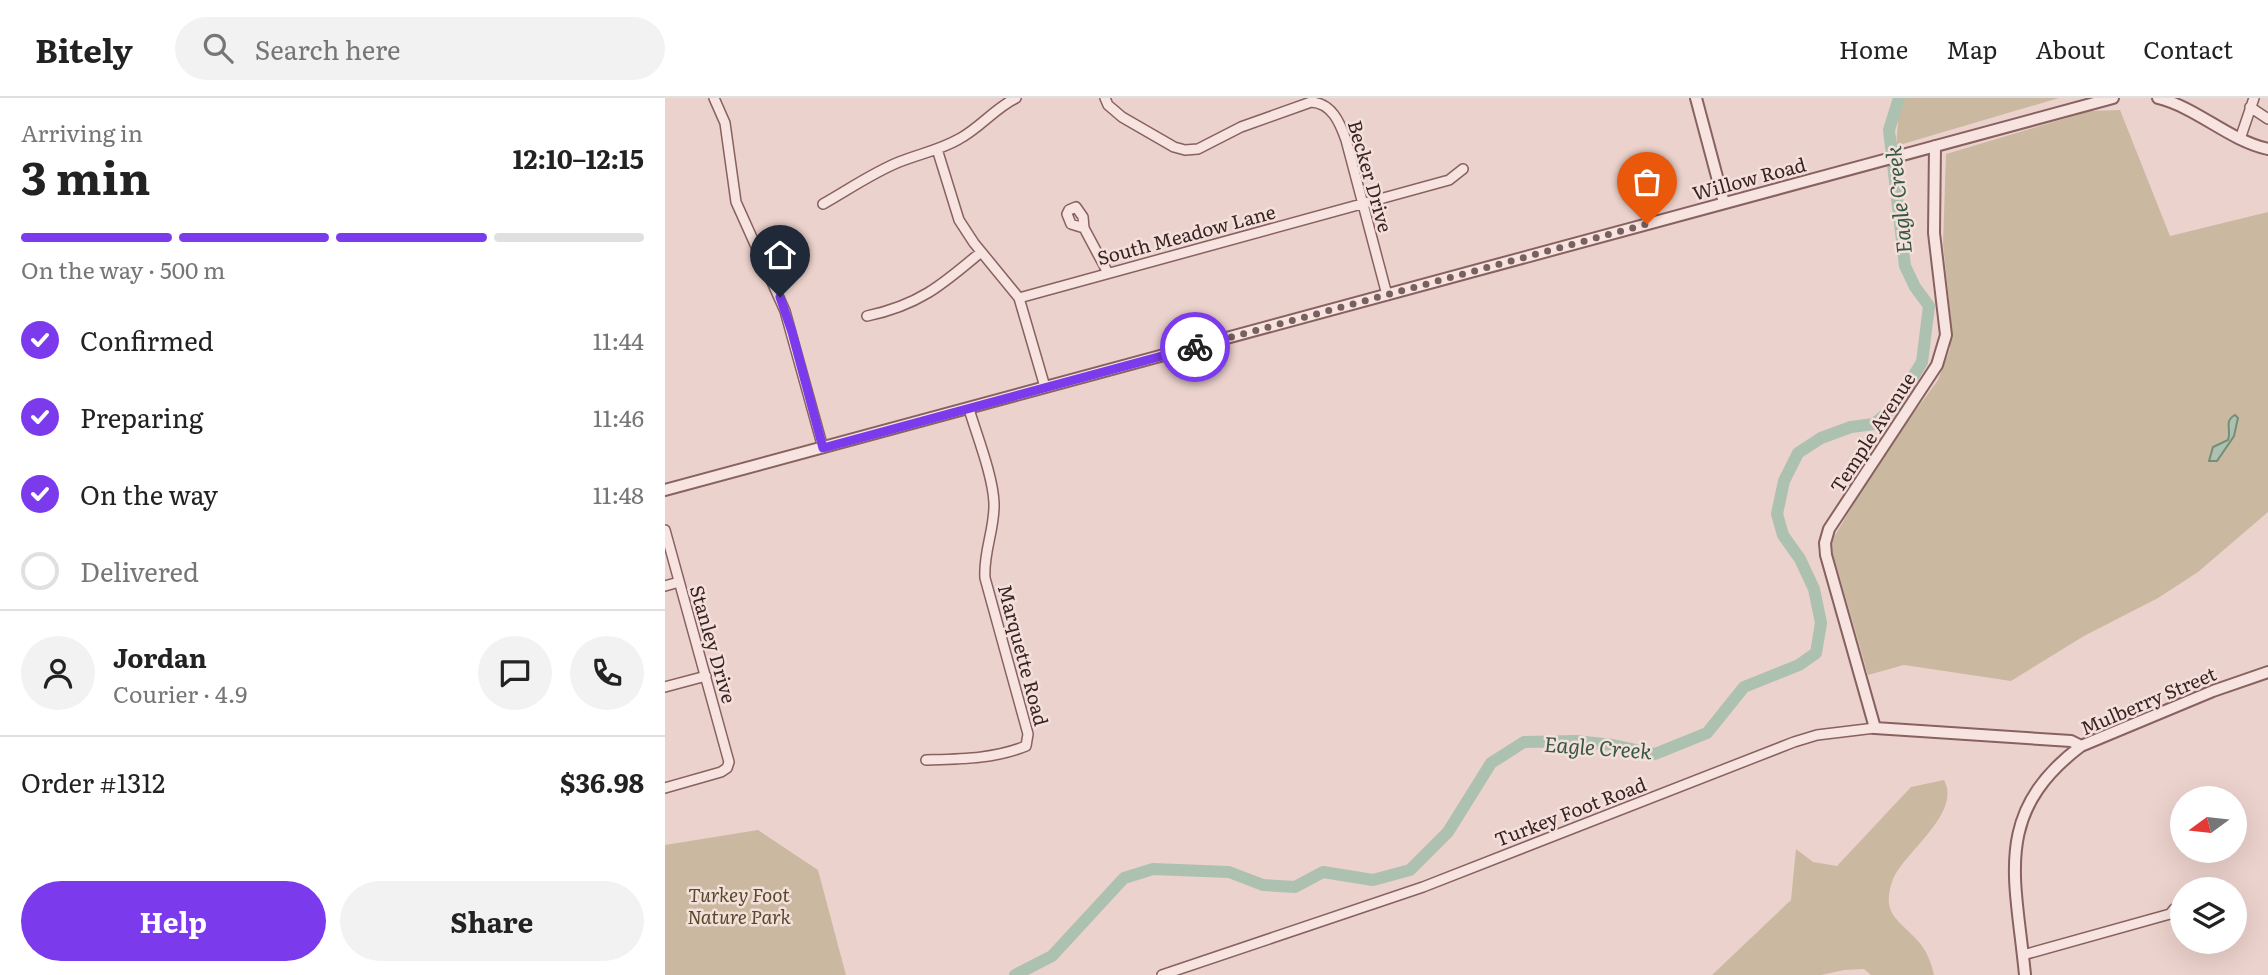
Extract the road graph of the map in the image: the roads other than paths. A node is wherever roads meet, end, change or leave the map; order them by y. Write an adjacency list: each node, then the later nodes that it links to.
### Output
1 (714, 98): 25 (street)
2 (1016, 98): 11 (street)
3 (1105, 98): 15 (street, Becker Drive)
4 (1696, 98): 14 (street)
5 (2113, 98): 10 (street, Willow Road)
6 (2158, 98): 9 (street)
7 (2252, 103): 8 (street); 9 (street)
8 (2268, 119)
9 (2240, 139): 12 (street)
10 (1935, 146): 14 (street, Willow Road); 33 (street, Temple Avenue)
11 (937, 149): 16 (street); 18 (street)
12 (2268, 149)
13 (1463, 169): 15 (street, South Meadow Lane)
14 (1724, 203): 20 (street, Willow Road)
15 (1362, 204): 19 (street, South Meadow Lane); 20 (street, Becker Drive)
16 (823, 205)
17 (1084, 228): 19 (street)
18 (981, 252): 21 (street); 22 (street)
19 (1108, 273): 21 (street, South Meadow Lane)
20 (1387, 295): 23 (street, Willow Road)
21 (1019, 298): 23 (street)
22 (867, 316)
23 (1045, 387): 24 (street, Willow Road)
24 (969, 409): 25 (street, Willow Road); 35 (street, Marquette Road)
25 (823, 448): 26 (street, Willow Road)
26 (665, 489)
27 (665, 530): 28 (street, Stanley Drive)
28 (679, 582): 29 (street); 31 (street, Stanley Drive)
29 (665, 586)
30 (2268, 672): 34 (street, Mulberry Street)
31 (706, 676): 32 (street); 36 (street, Stanley Drive)
32 (665, 687)
33 (1875, 728): 34 (street, Turkey Foot Road); 39 (street, Turkey Foot Road)
34 (2081, 746): 38 (street, Mulberry Street)
35 (926, 760)
36 (665, 788)
37 (2170, 914): 38 (street)
38 (2024, 955): 40 (street, Mulberry Street)
39 (1162, 975)
40 (2025, 975)

